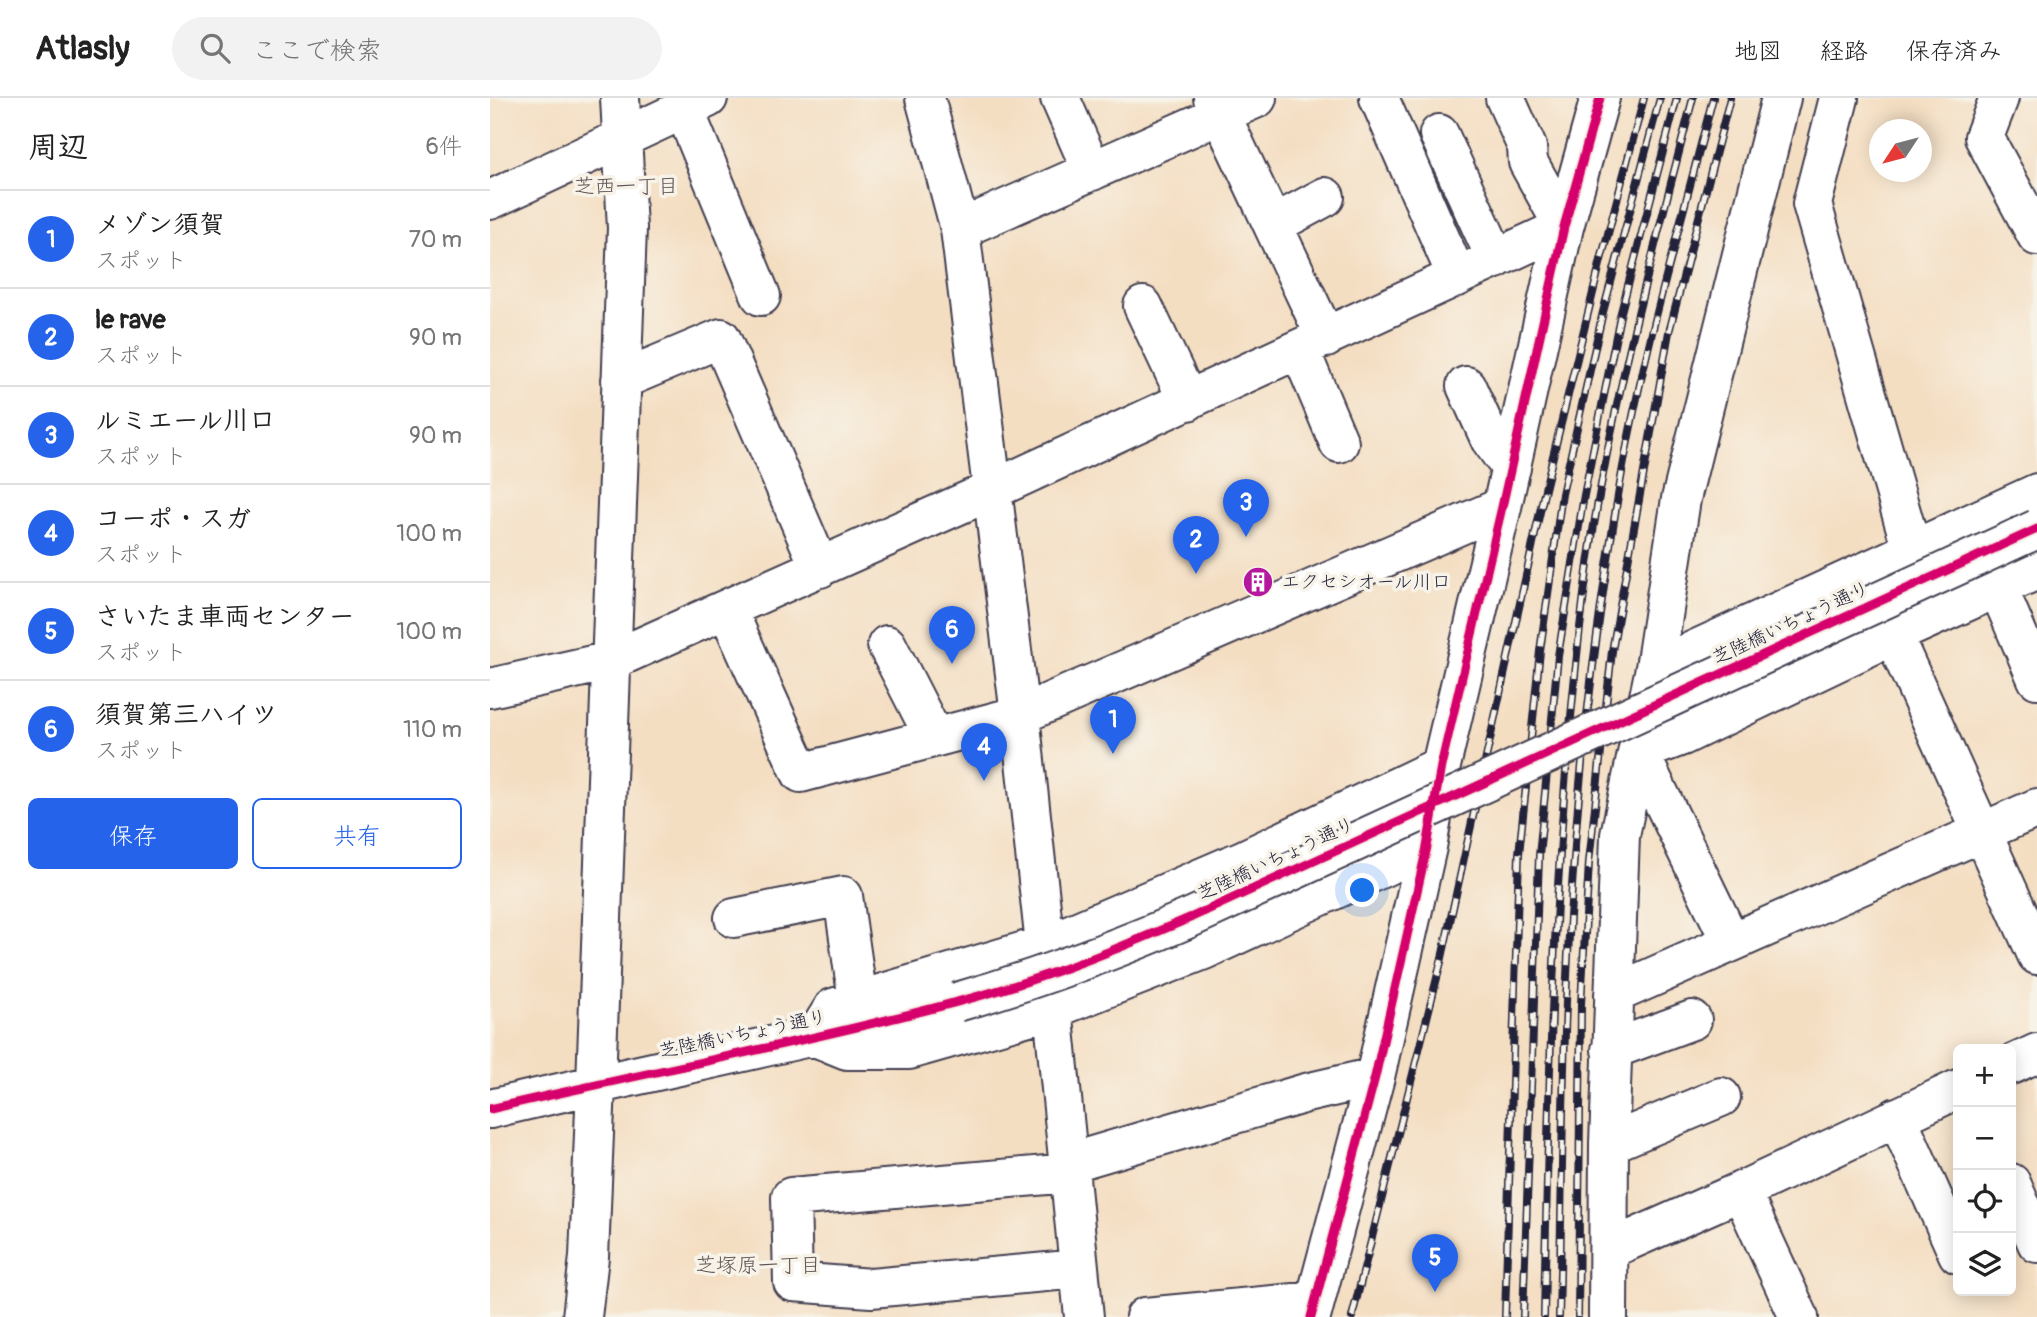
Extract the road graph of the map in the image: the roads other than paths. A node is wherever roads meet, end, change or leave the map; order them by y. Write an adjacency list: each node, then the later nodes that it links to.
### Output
1 (620, 98): 14 (street)
2 (925, 98): 20 (street)
3 (1060, 98): 15 (street)
4 (1257, 98): 12 (street)
5 (1379, 98): 23 (street)
6 (1505, 98): 19 (street)
7 (1600, 98): 19 (street)
8 (1781, 98): 44 (street)
9 (1839, 98): 36 (street)
10 (1999, 98): 21 (street)
11 (696, 103): 14 (street); 24 (street)
12 (1217, 106): 15 (street); 18 (street)
13 (1438, 134): 22 (street)
14 (622, 136): 17 (street); 27 (street)
15 (1092, 171): 20 (street)
16 (1325, 197): 18 (street)
17 (490, 200)
18 (1273, 225): 26 (street)
19 (1564, 227): 22 (street); 31 (street)
20 (960, 229): 32 (street)
21 (2037, 236)
22 (1496, 259): 23 (street)
23 (1457, 277): 26 (street)
24 (761, 296)
25 (1143, 306): 29 (street)
26 (1313, 344): 29 (street); 30 (street)
27 (621, 380): 37 (street); 43 (street)
28 (1466, 386): 31 (street)
29 (1188, 401): 32 (street)
30 (1339, 443)
31 (1511, 468): 34 (street)
32 (992, 490): 37 (street); 47 (street)
33 (2037, 493): 36 (street)
34 (1502, 507): 47 (street); 50 (street)
35 (2037, 529): 62 (street, 芝陸橋いちょう通り, bridge)
36 (1912, 550): 44 (street)
37 (820, 568): 40 (street)
38 (2037, 570): 39 (street)
39 (1998, 587): 41 (street); 45 (street)
40 (727, 609): 43 (street); 48 (street)
41 (1893, 635): 49 (street); 52 (street)
42 (887, 645): 48 (street)
43 (610, 661): 46 (street); 67 (street)
44 (1656, 668): 49 (street)
45 (2037, 679)
46 (490, 688)
47 (1020, 715): 48 (street); 56 (street)
48 (934, 737)
49 (1639, 752): 55 (street); 58 (street)
50 (1441, 765): 53 (street); 56 (street)
51 (2037, 808): 52 (street)
52 (1982, 833): 55 (street); 57 (street)
53 (1427, 847): 60 (street); 66 (street)
54 (734, 918): 59 (street)
55 (1731, 943): 58 (street)
56 (1045, 944): 59 (street)
57 (2037, 955)
58 (1614, 994): 63 (street)
59 (858, 1001): 62 (street)
60 (1053, 1009): 62 (street); 73 (street)
61 (1692, 1020): 63 (street)
62 (815, 1037): 67 (street, 芝陸橋いちょう通り)
63 (1611, 1050): 72 (street)
64 (2037, 1053): 65 (street)
65 (2016, 1063)
66 (1375, 1077): 73 (street); 80 (street)
67 (596, 1084): 70 (street, 芝陸橋いちょう通り); 81 (street)
68 (1953, 1091): 71 (street)
69 (1721, 1097): 72 (street)
70 (490, 1109)
71 (1897, 1117): 74 (street); 76 (street)
72 (1609, 1144): 78 (street)
73 (1069, 1168): 79 (street); 79 (street)
74 (1741, 1191): 78 (street); 85 (street)
75 (2016, 1195): 77 (street)
76 (1953, 1243)
77 (2037, 1243)
78 (1610, 1249): 84 (street)
79 (1079, 1269): 82 (street)
80 (1313, 1309): 83 (street)
81 (582, 1317)
82 (1084, 1317)
83 (1146, 1317)
84 (1608, 1317)
85 (1799, 1317)

